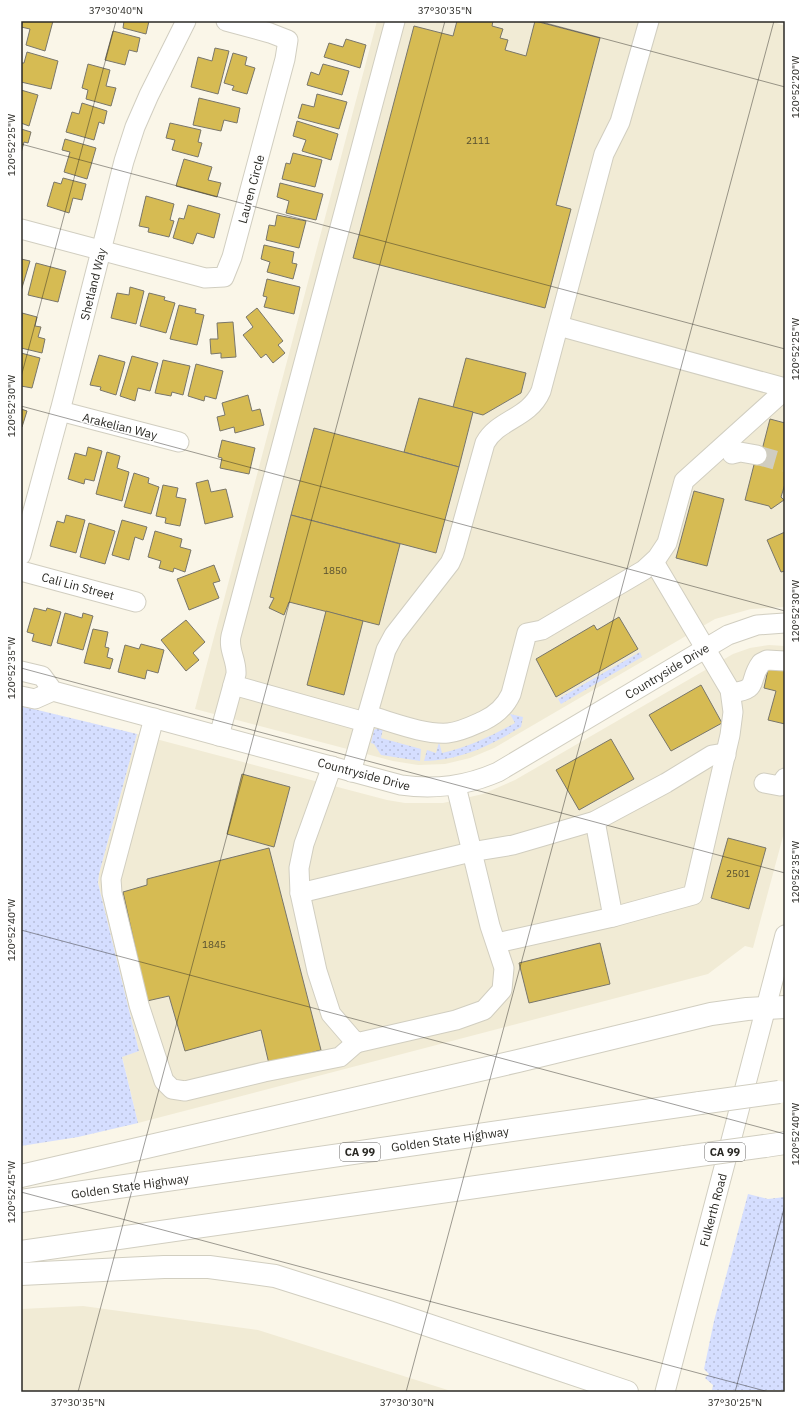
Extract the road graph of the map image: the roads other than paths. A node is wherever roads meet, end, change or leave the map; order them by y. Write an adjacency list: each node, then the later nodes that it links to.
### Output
1 (186, 21): 6 (street, Shetland Way)
2 (226, 21): 6 (street, Lauren Circle)
3 (395, 21): 21 (street)
4 (649, 21): 7 (street)
5 (21, 229): 6 (street)
6 (102, 249): 9 (street, Shetland Way)
7 (559, 326): 8 (street); 26 (street)
8 (785, 389): 14 (street)
9 (60, 411): 10 (street, Arakelian Way); 13 (street, Shetland Way)
10 (179, 442)
11 (732, 454): 12 (street)
12 (756, 455)
13 (21, 555)
14 (654, 562): 18 (street); 26 (street)
15 (21, 571): 16 (street, Cali Lin Street)
16 (136, 602)
17 (785, 623): 18 (street, Countryside Drive)
18 (704, 649): 23 (street); 33 (street, Countryside Drive)
19 (785, 661): 23 (street)
20 (21, 671): 22 (street)
21 (233, 686): 26 (street); 27 (street)
22 (53, 692): 24 (street); 25 (street, Countryside Drive)
23 (731, 694): 28 (street)
24 (21, 696)
25 (154, 718): 27 (street, Countryside Drive); 41 (street)
26 (366, 718): 30 (street)
27 (219, 736): 29 (street, Countryside Drive)
28 (726, 755): 34 (street); 37 (street)
29 (332, 766): 30 (street, Countryside Drive); 36 (street)
30 (351, 772): 33 (street, Countryside Drive)
31 (785, 778): 32 (street)
32 (764, 783)
33 (456, 786): 35 (street)
34 (595, 821): 35 (street); 37 (street)
35 (471, 852): 36 (street); 39 (street)
36 (300, 893): 41 (street)
37 (613, 917): 39 (street)
38 (785, 934): 40 (street, Fulkerth Road)
39 (497, 943): 41 (street)
40 (776, 1008): 44 (highway); 49 (street, Fulkerth Road)
41 (356, 1043)
42 (782, 1092): 45 (highway, Golden State Highway / CA 99, bridge)
43 (775, 1144): 46 (highway, CA 99, bridge)
44 (21, 1176)
45 (21, 1201)
46 (21, 1252)
47 (21, 1274): 48 (highway)
48 (627, 1392)
49 (665, 1392)

